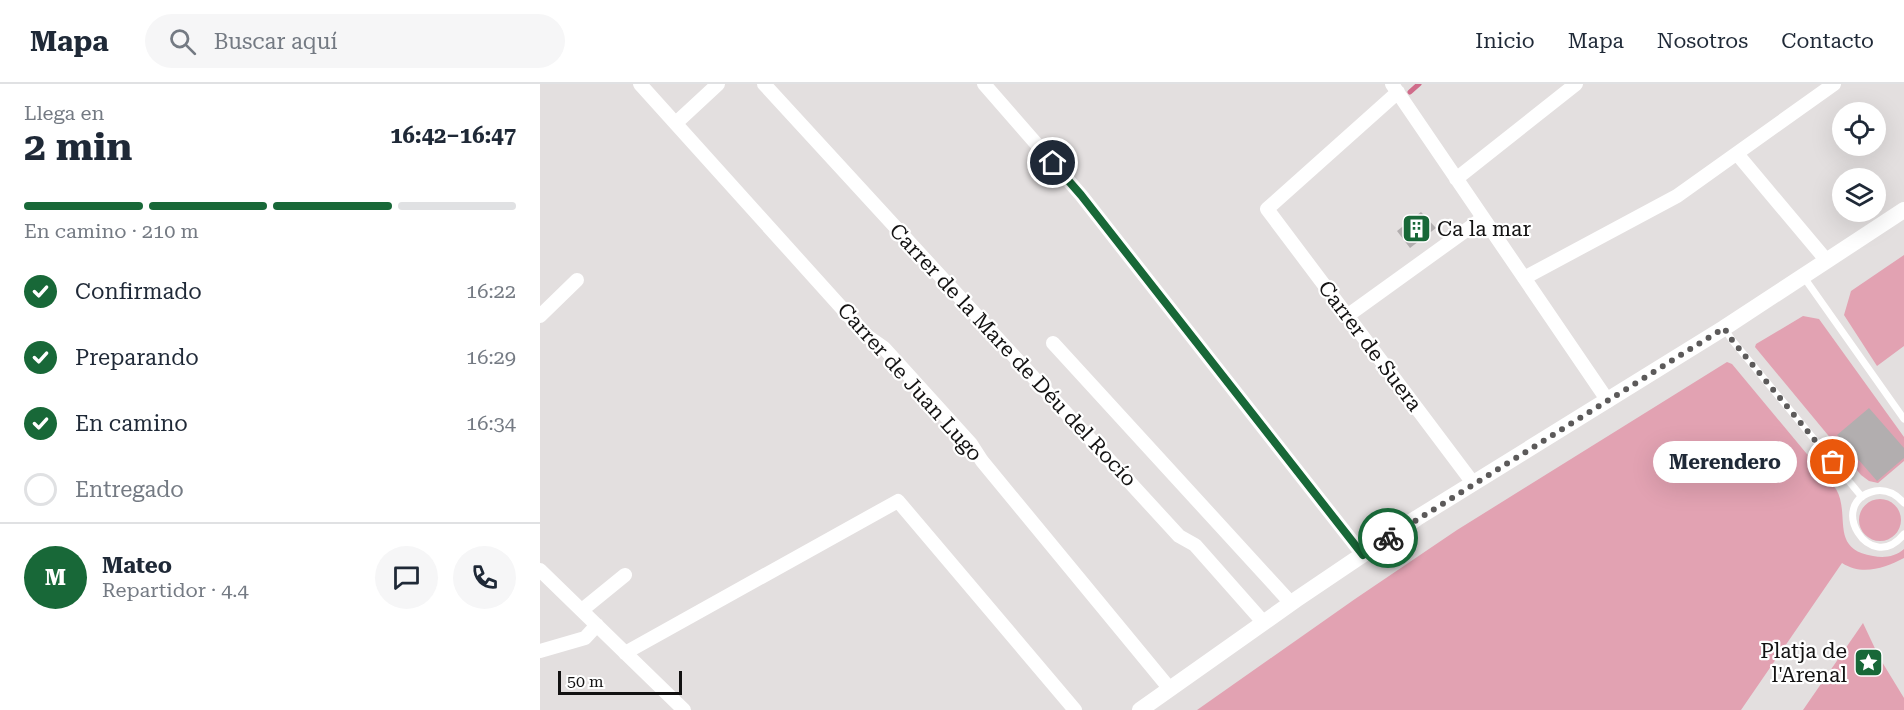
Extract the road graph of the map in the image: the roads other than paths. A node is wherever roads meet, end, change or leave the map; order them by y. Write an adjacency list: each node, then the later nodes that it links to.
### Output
1 (640, 84): 8 (street, Carrer de Juan Lugo)
2 (718, 84): 8 (street)
3 (764, 84): 32 (street, Carrer de la Mare de Déu del Rocío)
4 (984, 84): 27 (street)
5 (1575, 84): 10 (street)
6 (1834, 84): 9 (street)
7 (1395, 88): 10 (street); 18 (street, Carrer de Suera)
8 (676, 123): 36 (street, Carrer de Juan Lugo)
9 (1738, 155): 13 (street); 15 (street)
10 (1456, 179): 12 (street)
11 (1904, 210): 13 (street)
12 (1483, 218): 15 (street); 18 (street)
13 (1827, 261): 14 (street)
14 (1803, 276): 19 (street); 22 (lane)
15 (1524, 278): 21 (street)
16 (577, 280): 17 (street)
17 (540, 316)
18 (1347, 316): 23 (street, Carrer de Suera)
19 (1724, 328): 21 (street); 24 (lane)
20 (1053, 343): 30 (street)
21 (1608, 401): 23 (street)
22 (1904, 419)
23 (1473, 483): 27 (street)
24 (1862, 497): 25 (lane); 26 (lane)
25 (1904, 503)
26 (1904, 534)
27 (1363, 555): 30 (street)
28 (540, 570): 31 (street)
29 (625, 575): 31 (street)
30 (1291, 603): 32 (street)
31 (582, 610): 33 (street)
32 (1264, 623): 36 (street)
33 (597, 625): 34 (street); 35 (street)
34 (540, 651)
35 (626, 653): 37 (street); 38 (street)
36 (1170, 689): 39 (street)
37 (684, 710)
38 (1076, 710)
39 (1140, 710)

